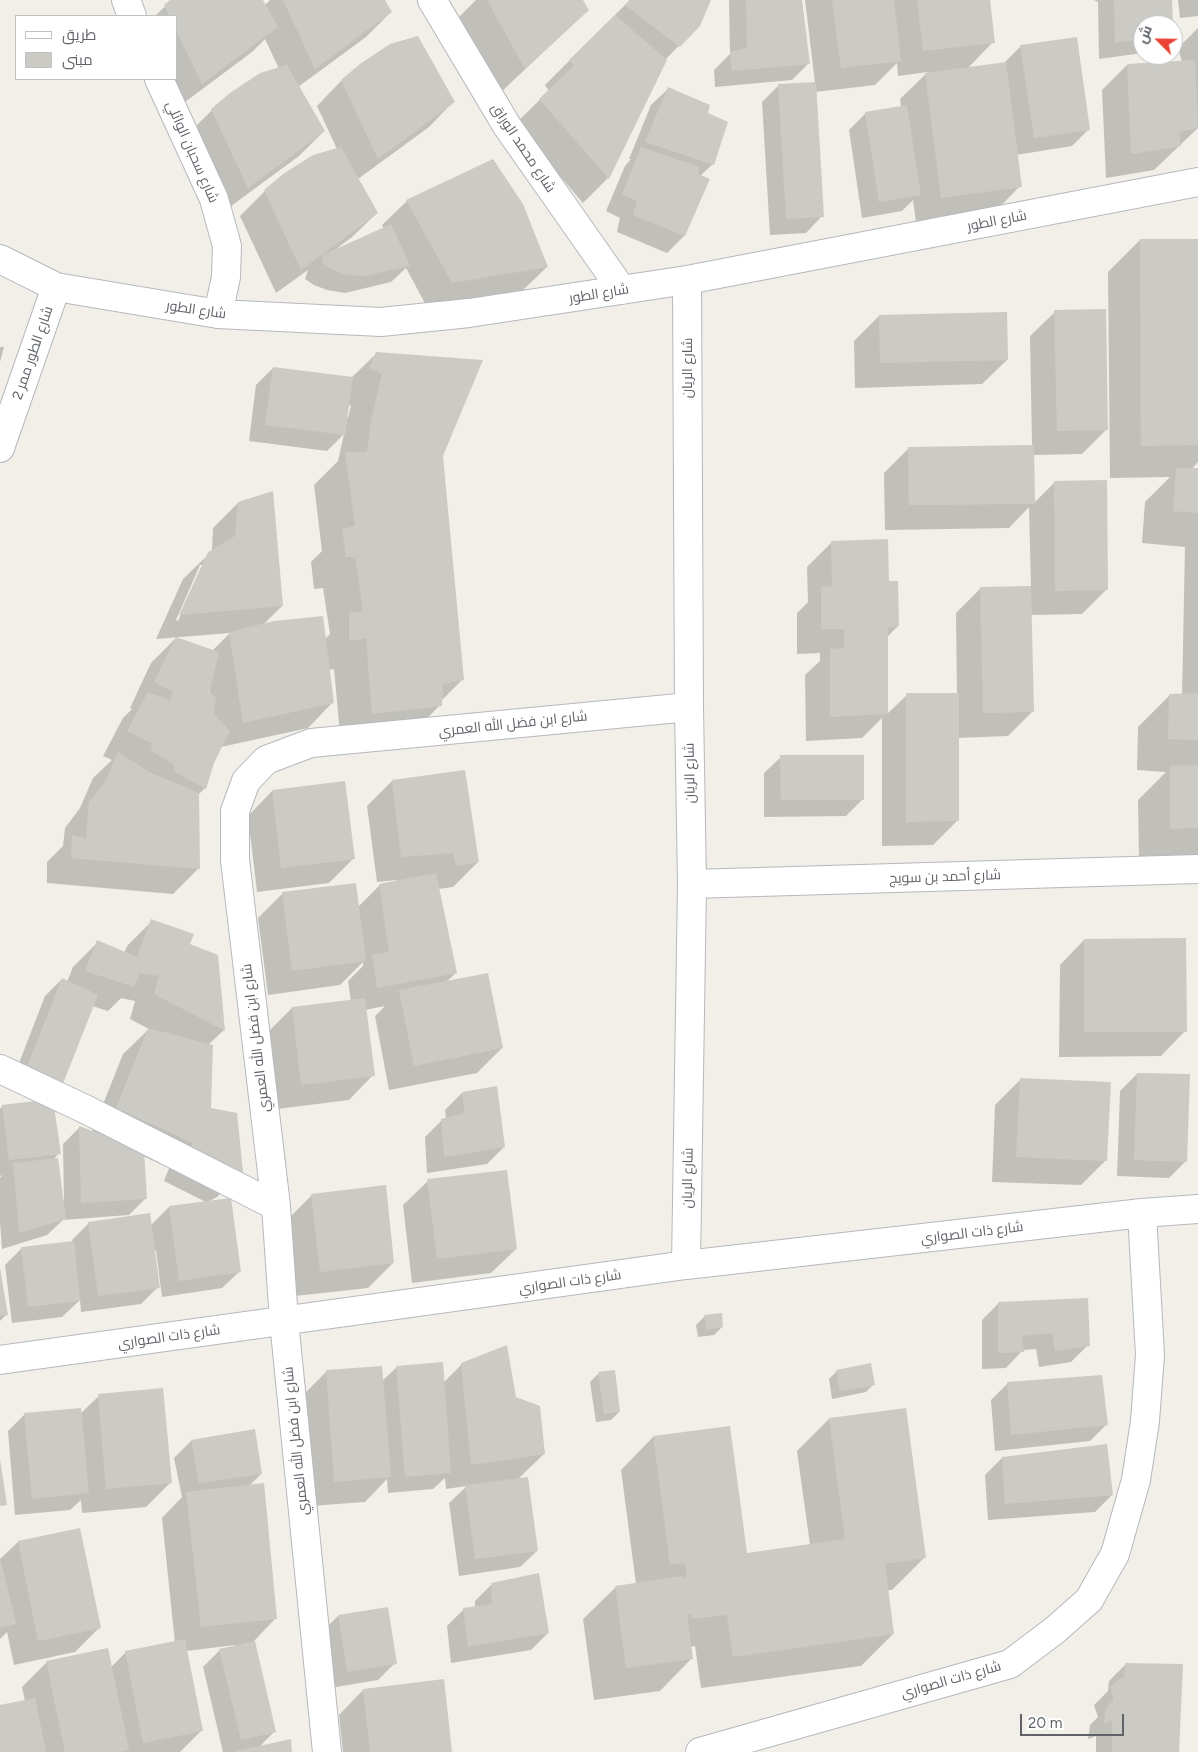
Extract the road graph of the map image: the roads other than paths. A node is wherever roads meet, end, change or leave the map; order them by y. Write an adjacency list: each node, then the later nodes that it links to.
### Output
1 (126, 0): 3 (street)
2 (432, 0): 9 (street, شارع محمد الوراق)
3 (132, 15)
4 (160, 80): 10 (street, شارع سحبان الوائلي)
5 (1198, 182): 7 (street, شارع الطور)
6 (0, 259): 8 (street, شارع الطور)
7 (687, 280): 9 (street, شارع الطور); 12 (street, شارع الريان)
8 (56, 287): 10 (street, شارع الطور); 11 (street, شارع الطور ممر 2)
9 (622, 290): 10 (street, شارع الطور)
10 (218, 314)
11 (0, 448)
12 (689, 707): 14 (street, شارع الريان); 16 (street, شارع ابن فضل الله العمري)
13 (1198, 869): 14 (street, شارع أحمد بن سويج)
14 (692, 884): 19 (street, شارع الريان)
15 (0, 1069): 16 (street)
16 (276, 1206): 20 (street, شارع ابن فضل الله العمري)
17 (1198, 1209): 18 (street, شارع ذات الصواري)
18 (1142, 1213): 19 (street, شارع ذات الصواري); 23 (street, شارع ذات الصواري)
19 (686, 1266): 20 (street, شارع ذات الصواري)
20 (284, 1321): 21 (street, شارع ذات الصواري); 22 (street, شارع ابن فضل الله العمري)
21 (0, 1360)
22 (327, 1752)
23 (700, 1752)

